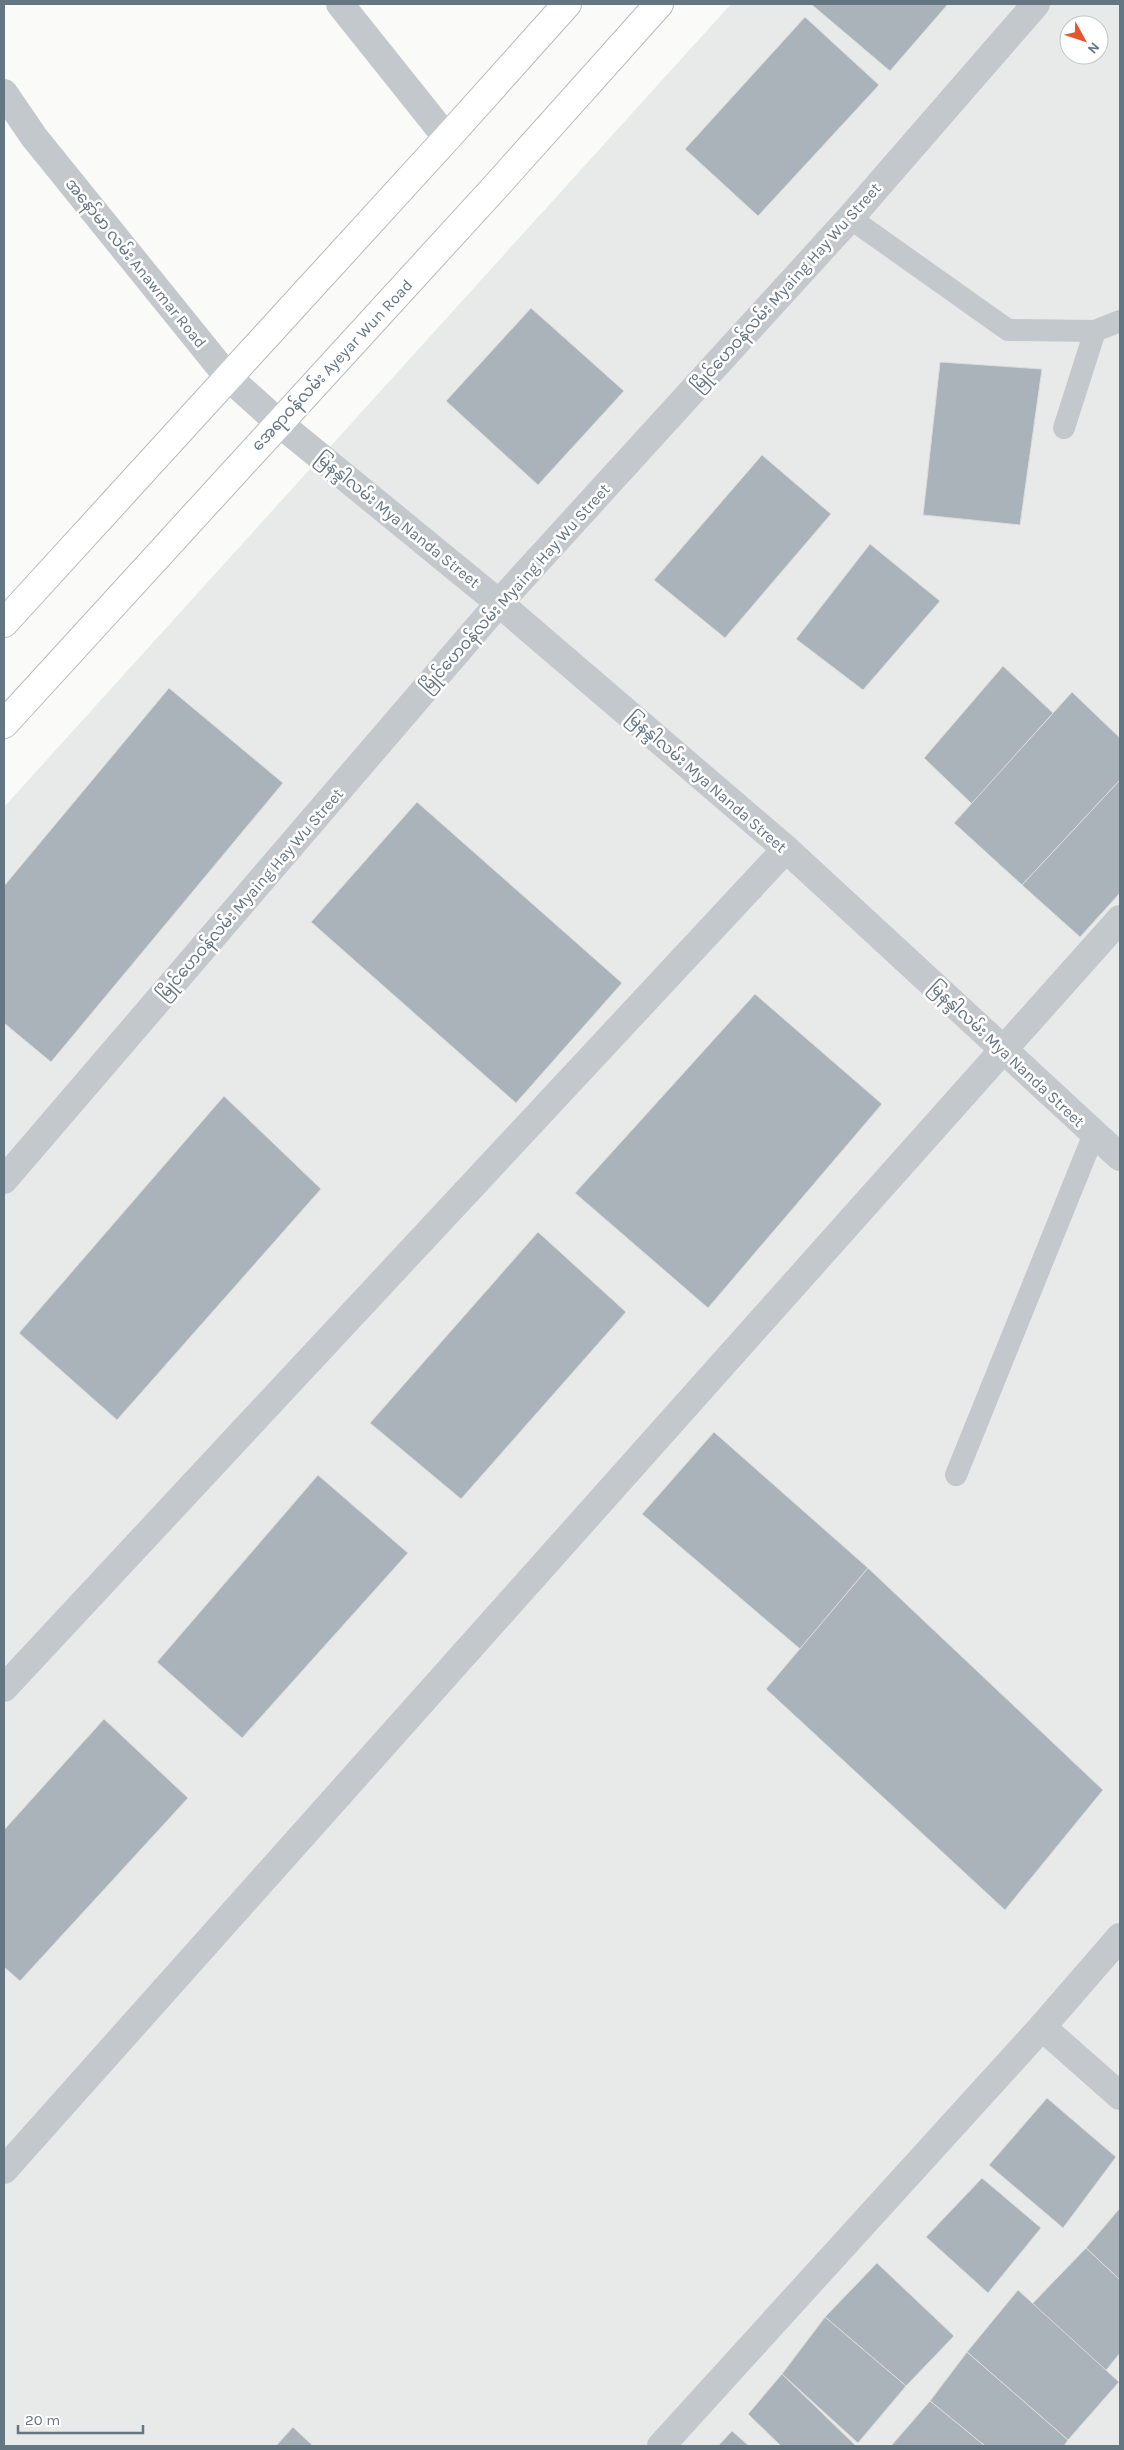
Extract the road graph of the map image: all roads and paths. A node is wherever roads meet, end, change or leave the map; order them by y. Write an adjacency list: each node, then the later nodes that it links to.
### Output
1 (340, 4): 6 (street)
2 (567, 4): 6 (main road)
3 (659, 4): 11 (main road, အေရာဝန်လမ်း Ayeyar Wun Road)
4 (1036, 4): 7 (street, မြိုင်ဟေဝန်လမ်း Myaing Hay Wu Street)
5 (4, 93): 10 (street, အနော်မာ လမ်း Anawmar Road)
6 (448, 138): 10 (main road)
7 (850, 218): 9 (lane); 13 (street, မြိုင်ဟေဝန်လမ်း Myaing Hay Wu Street)
8 (1120, 321): 9 (lane)
9 (1095, 331): 12 (lane)
10 (228, 377): 11 (street, အနော်မာ လမ်း Anawmar Road); 14 (main road)
11 (278, 423): 13 (street, မြနန္ဒါလမ်း Mya Nanda Street); 15 (main road, အေရာဝန်လမ်း Ayeyar Wun Road)
12 (1064, 428)
13 (499, 603): 16 (street, မြနန္ဒါလမ်း Mya Nanda Street); 21 (street, မြိုင်ဟေဝန်လမ်း Myaing Hay Wu Street)
14 (4, 623)
15 (4, 724)
16 (786, 849): 18 (street, မြနန္ဒါလမ်း Mya Nanda Street); 23 (street)
17 (1120, 919): 18 (street)
18 (1002, 1050): 19 (street, မြနန္ဒါလမ်း Mya Nanda Street); 27 (street)
19 (1094, 1134): 20 (street, မြနန္ဒါလမ်း Mya Nanda Street); 22 (lane)
20 (1120, 1157)
21 (4, 1180)
22 (956, 1475)
23 (4, 1688)
24 (1120, 1937): 25 (street)
25 (1042, 2027): 26 (street); 28 (street)
26 (1120, 2096)
27 (4, 2170)
28 (662, 2446)

